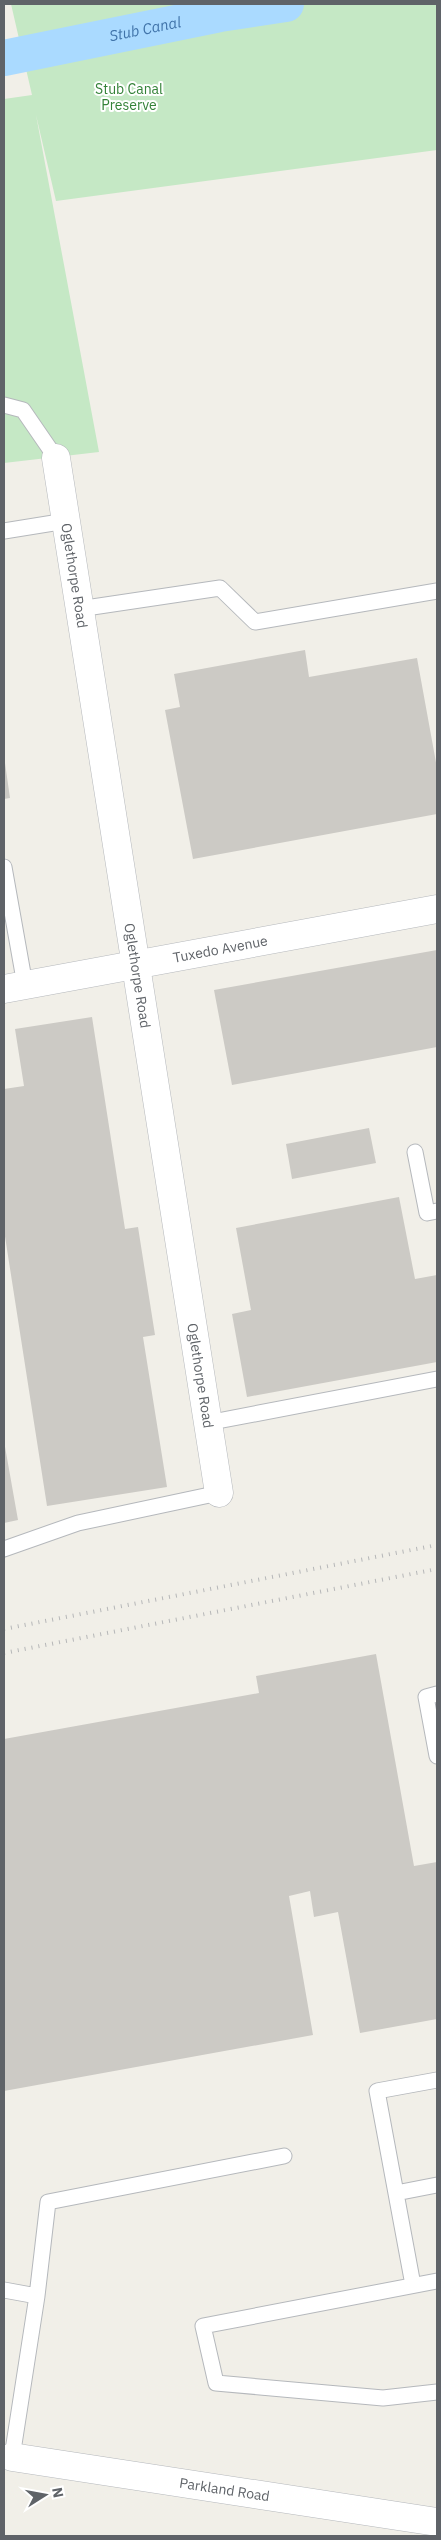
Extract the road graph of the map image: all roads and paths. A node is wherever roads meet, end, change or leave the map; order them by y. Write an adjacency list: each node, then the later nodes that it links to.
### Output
1 (4, 405): 2 (lane)
2 (56, 458): 3 (street, Oglethorpe Road)
3 (66, 522): 4 (lane); 6 (street, Oglethorpe Road)
4 (4, 531)
5 (437, 591): 6 (lane)
6 (79, 609): 9 (street, Oglethorpe Road)
7 (4, 868): 10 (lane)
8 (437, 909): 9 (street, Tuxedo Avenue)
9 (135, 965): 10 (street, Tuxedo Avenue); 14 (street, Oglethorpe Road)
10 (15, 987)
11 (415, 1152): 12 (lane)
12 (437, 1211)
13 (437, 1379): 14 (lane)
14 (207, 1423): 15 (street, Oglethorpe Road)
15 (219, 1493): 16 (lane)
16 (4, 1549)
17 (437, 1694): 18 (lane)
18 (437, 1756)
19 (437, 2080): 22 (lane)
20 (284, 2156): 26 (lane)
21 (437, 2186): 22 (lane)
22 (396, 2193): 24 (lane)
23 (437, 2281): 24 (lane)
24 (414, 2285): 27 (lane)
25 (4, 2290): 26 (lane)
26 (37, 2296): 28 (lane)
27 (437, 2392)
28 (12, 2457): 29 (street, Parkland Road)
29 (437, 2522)

